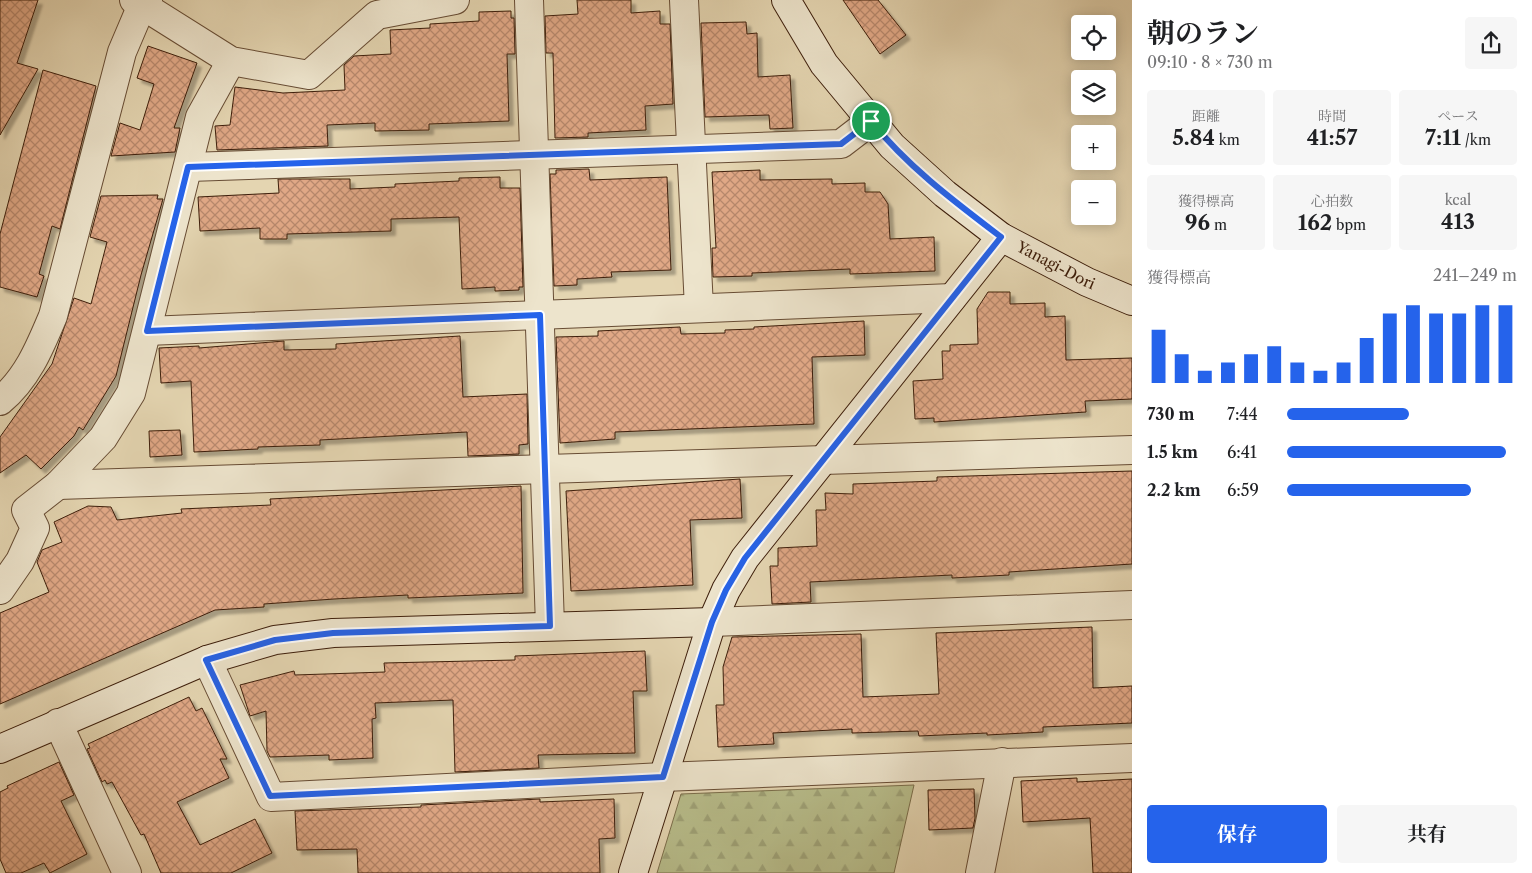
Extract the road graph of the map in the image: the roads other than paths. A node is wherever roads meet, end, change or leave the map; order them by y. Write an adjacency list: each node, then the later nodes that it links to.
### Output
1 (455, 0): 6 (street)
2 (529, 0): 9 (street)
3 (684, 0): 8 (street)
4 (786, 0): 7 (street, Yanagi-Dori)
5 (142, 2): 6 (street); 17 (street)
6 (231, 61): 10 (street)
7 (871, 121): 8 (street); 11 (street, Yanagi-Dori)
8 (691, 149): 9 (street); 14 (street)
9 (535, 154): 10 (street); 15 (street)
10 (188, 167): 16 (street)
11 (1001, 237): 12 (street); 13 (street, Yanagi-Dori)
12 (952, 298): 14 (street); 19 (street)
13 (1132, 301)
14 (699, 308): 15 (street)
15 (540, 315): 16 (street); 20 (street)
16 (147, 331): 21 (street)
17 (0, 401)
18 (1132, 450): 19 (street)
19 (823, 460): 20 (street); 24 (street)
20 (545, 469): 21 (street); 25 (street)
21 (58, 485): 22 (street)
22 (0, 590)
23 (1132, 605): 24 (street)
24 (712, 622): 25 (street); 31 (street)
25 (550, 626): 26 (street)
26 (206, 660): 27 (street); 31 (street)
27 (58, 723): 28 (street); 32 (street)
28 (0, 749)
29 (1132, 758): 30 (street)
30 (1002, 762): 31 (street); 34 (street)
31 (663, 777): 33 (street)
32 (127, 873)
33 (633, 873)
34 (980, 873)

